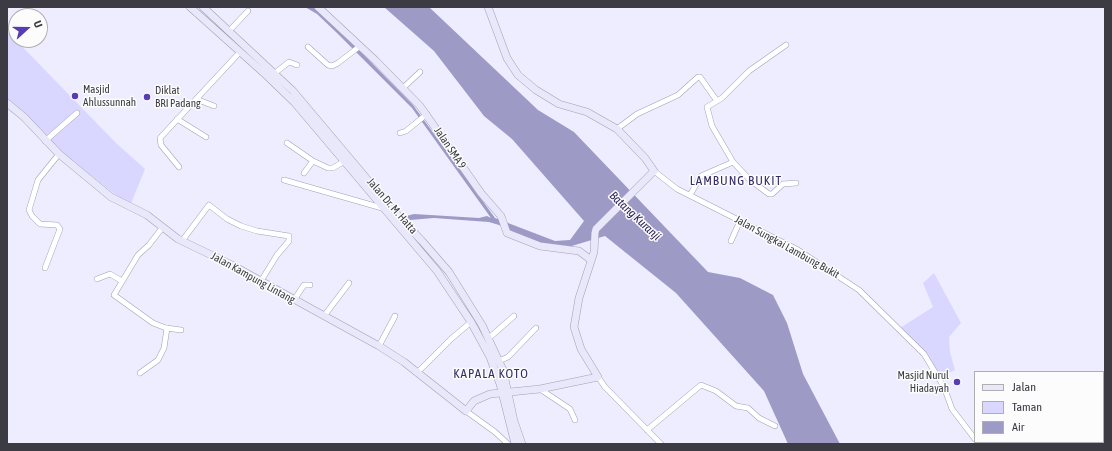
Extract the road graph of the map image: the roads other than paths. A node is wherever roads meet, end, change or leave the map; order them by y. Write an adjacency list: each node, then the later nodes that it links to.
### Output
1 (190, 7): 10 (street)
2 (203, 7): 6 (street, Jalan Dr. M. Hatta)
3 (318, 7): 9 (street, Jalan SMA 9)
4 (488, 7): 22 (street)
5 (248, 11): 6 (street)
6 (229, 31): 12 (street, Jalan Dr. M. Hatta)
7 (786, 45): 16 (street)
8 (308, 47): 9 (street)
9 (358, 48): 14 (street, Jalan SMA 9)
10 (240, 52): 12 (street); 15 (street)
11 (297, 65): 12 (street)
12 (271, 72): 29 (street, Jalan Dr. M. Hatta); 37 (street, Jalan Dr. M. Hatta)
13 (420, 72): 14 (street)
14 (403, 88): 20 (street, Jalan SMA 9)
15 (196, 99): 18 (street); 21 (street)
16 (718, 101): 22 (street); 30 (street)
17 (7, 103): 25 (street, Jalan Kampung Lintang)
18 (214, 106)
19 (77, 113): 25 (street)
20 (425, 116): 23 (street); 42 (street, Jalan SMA 9)
21 (177, 119): 24 (street); 31 (street)
22 (617, 130): 32 (street)
23 (400, 133)
24 (206, 138)
25 (45, 141): 27 (street, Jalan Kampung Lintang)
26 (287, 143): 28 (street)
27 (59, 154): 39 (street, Jalan Kampung Lintang); 43 (street)
28 (313, 161): 29 (street); 33 (street)
29 (343, 162): 37 (street, Jalan Dr. M. Hatta)
30 (733, 162): 35 (street); 36 (street)
31 (179, 167)
32 (654, 171): 36 (street, Jalan Sungkai Lambung Bukit); 42 (street)
33 (304, 173)
34 (284, 180): 37 (street)
35 (796, 182)
36 (690, 195): 38 (street, Jalan Sungkai Lambung Bukit)
37 (382, 204): 53 (street, Jalan Dr. M. Hatta); 57 (street, Jalan Dr. M. Hatta)
38 (740, 221): 41 (street); 69 (street, Jalan Sungkai Lambung Bukit)
39 (162, 228): 40 (street, Jalan Kampung Lintang); 45 (street)
40 (182, 241): 46 (street, Jalan Kampung Lintang); 46 (street)
41 (731, 241)
42 (591, 260): 62 (street)
43 (46, 268)
44 (97, 279): 45 (street)
45 (122, 281): 54 (street)
46 (261, 281): 49 (street, Jalan Kampung Lintang)
47 (349, 283): 50 (street)
48 (310, 285): 49 (street)
49 (294, 300): 50 (street, Jalan Kampung Lintang)
50 (324, 316): 58 (street, Jalan Kampung Lintang)
51 (395, 316): 58 (street)
52 (514, 316): 57 (street)
53 (471, 322): 61 (street); 64 (street, Jalan Dr. M. Hatta)
54 (167, 328): 56 (street); 60 (street)
55 (536, 328): 59 (street)
56 (181, 330)
57 (489, 338): 59 (street, Jalan Dr. M. Hatta)
58 (379, 346): 61 (street, Jalan Kampung Lintang)
59 (499, 361): 64 (street, Jalan Dr. M. Hatta)
60 (140, 373)
61 (417, 373): 65 (street, Jalan Kampung Lintang)
62 (598, 377): 63 (street); 68 (street)
63 (540, 389): 64 (street); 66 (street)
64 (505, 393): 65 (street); 71 (street, Jalan Dr. M. Hatta); 72 (street, Jalan Dr. M. Hatta)
65 (466, 411): 70 (street, Jalan Kampung Lintang)
66 (576, 420)
67 (775, 426): 68 (street)
68 (648, 430): 73 (street)
69 (974, 438)
70 (508, 444)
71 (515, 444)
72 (522, 444)
73 (661, 444)

